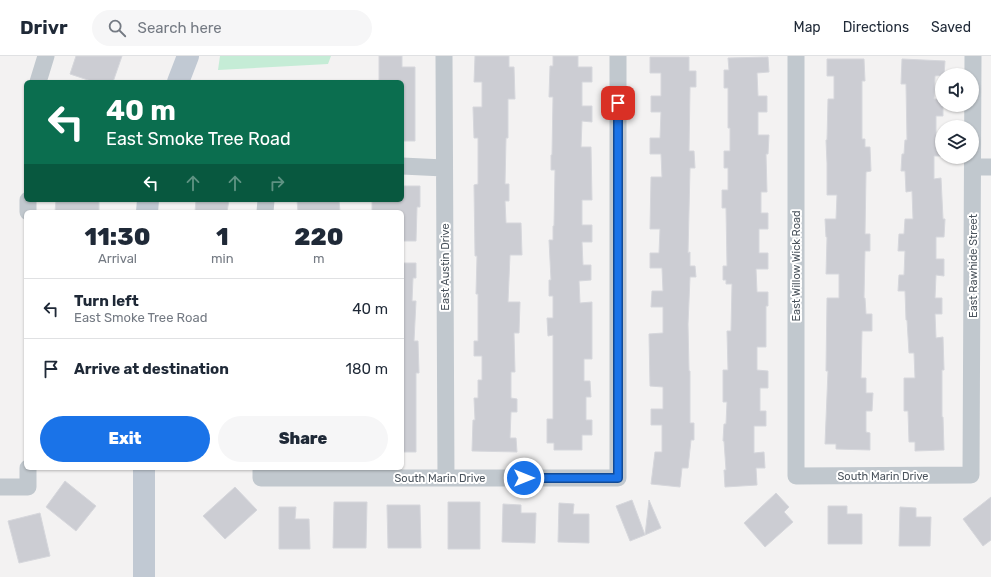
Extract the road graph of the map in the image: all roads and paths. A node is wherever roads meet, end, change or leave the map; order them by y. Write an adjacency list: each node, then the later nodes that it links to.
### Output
1 (46, 56): 7 (street)
2 (188, 56): 8 (street)
3 (444, 56): 12 (street, East Austin Drive)
4 (618, 56): 18 (street, South Marin Drive)
5 (796, 56): 17 (street, East Willow Wick Road)
6 (973, 56): 10 (street, East Rawhide Street)
7 (39, 80)
8 (179, 80)
9 (404, 166): 12 (street)
10 (973, 167): 11 (street); 16 (street, East Rawhide Street)
11 (991, 167)
12 (444, 168): 18 (street, East Austin Drive)
13 (28, 470): 19 (street)
14 (144, 470): 20 (street)
15 (261, 473): 18 (street, South Marin Drive)
16 (971, 475): 17 (street, South Marin Drive)
17 (796, 476)
18 (446, 478)
19 (0, 487)
20 (144, 577)

